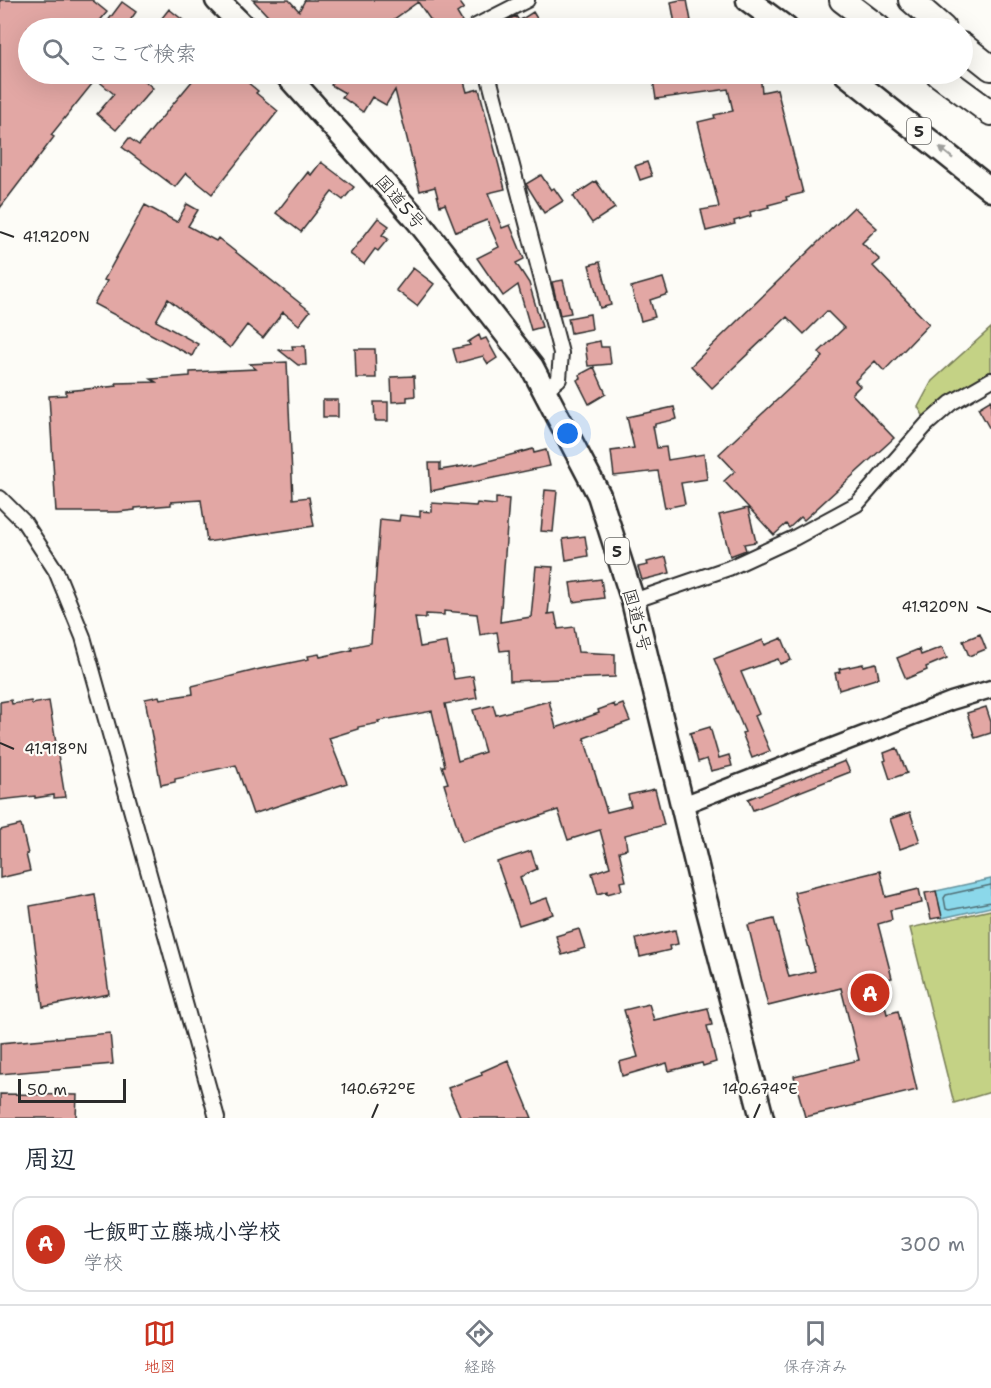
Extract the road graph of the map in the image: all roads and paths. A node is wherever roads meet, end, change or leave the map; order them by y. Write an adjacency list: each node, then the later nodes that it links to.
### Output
1 (217, 0): 6 (highway)
2 (526, 0): 7 (street)
3 (748, 0): 8 (highway)
4 (842, 0): 9 (highway)
5 (911, 0): 10 (highway)
6 (235, 18)
7 (491, 18)
8 (772, 18)
9 (866, 18)
10 (932, 18)
11 (973, 53): 12 (highway)
12 (991, 68)
13 (295, 84): 20 (highway, 国道5号 / 5)
14 (491, 84): 20 (street)
15 (858, 84): 18 (highway, 5, one-way to 15)
16 (952, 84): 17 (highway)
17 (991, 113)
18 (991, 190)
19 (991, 380): 22 (street)
20 (545, 390): 22 (highway, 国道5号 / 5)
21 (0, 498): 25 (street)
22 (633, 601): 24 (highway, 国道5号 / 5)
23 (991, 689): 24 (street)
24 (683, 805): 26 (highway, 国道5号 / 5)
25 (217, 1118)
26 (762, 1118)

